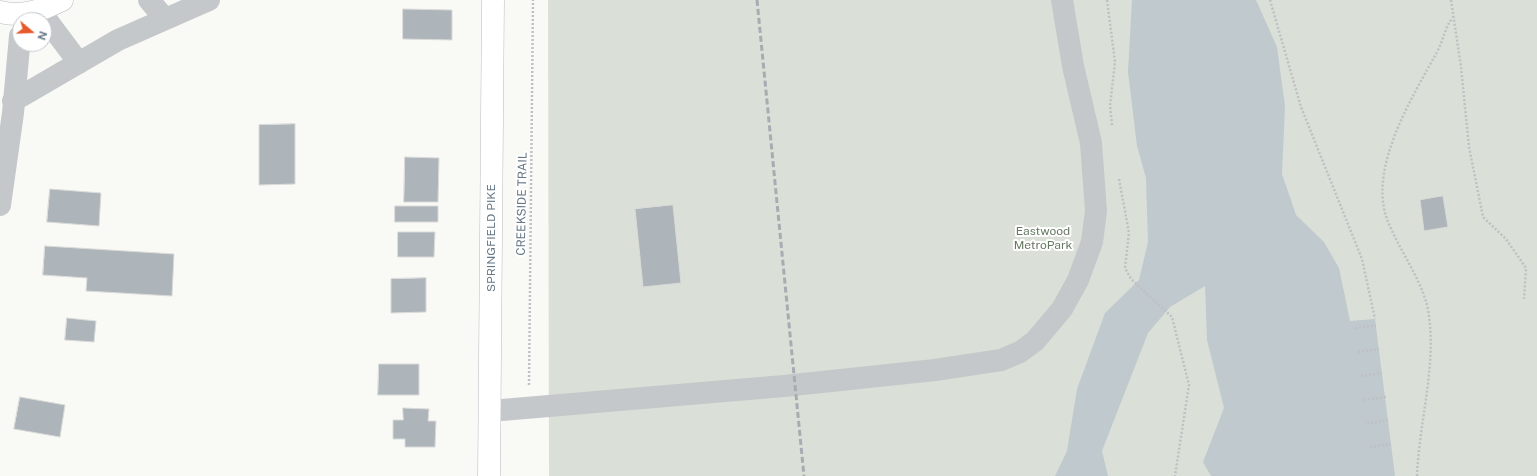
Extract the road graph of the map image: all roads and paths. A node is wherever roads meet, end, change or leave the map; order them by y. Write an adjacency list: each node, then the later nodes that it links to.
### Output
1 (62, 0): 10 (main road)
2 (149, 0): 12 (street)
3 (209, 0): 12 (street)
4 (493, 0): 31 (main road, SPRINGFIELD PIKE)
5 (533, 0): 30 (path, CREEKSIDE TRAIL)
6 (1062, 0): 30 (street)
7 (1107, 0): 17 (path)
8 (1270, 0): 21 (path)
9 (1451, 0): 11 (path)
10 (23, 12)
11 (1453, 16): 20 (path); 38 (path)
12 (165, 19): 15 (street)
13 (52, 42): 15 (street)
14 (18, 52): 16 (street)
15 (79, 63): 16 (street)
16 (13, 101): 19 (street)
17 (1113, 128)
18 (1118, 174): 37 (path)
19 (0, 205)
20 (1524, 299)
21 (1375, 319)
22 (1376, 326): 23 (path)
23 (1355, 328)
24 (1379, 349): 25 (path)
25 (1358, 352)
26 (1382, 373): 27 (path)
27 (1361, 376)
28 (1386, 397): 29 (path)
29 (1364, 400)
30 (529, 407): 31 (street)
31 (490, 411): 36 (main road, SPRINGFIELD PIKE)
32 (1388, 420): 33 (path)
33 (1367, 424)
34 (1391, 444): 35 (path)
35 (1370, 447)
36 (489, 476)
37 (1175, 476)
38 (1417, 476)

